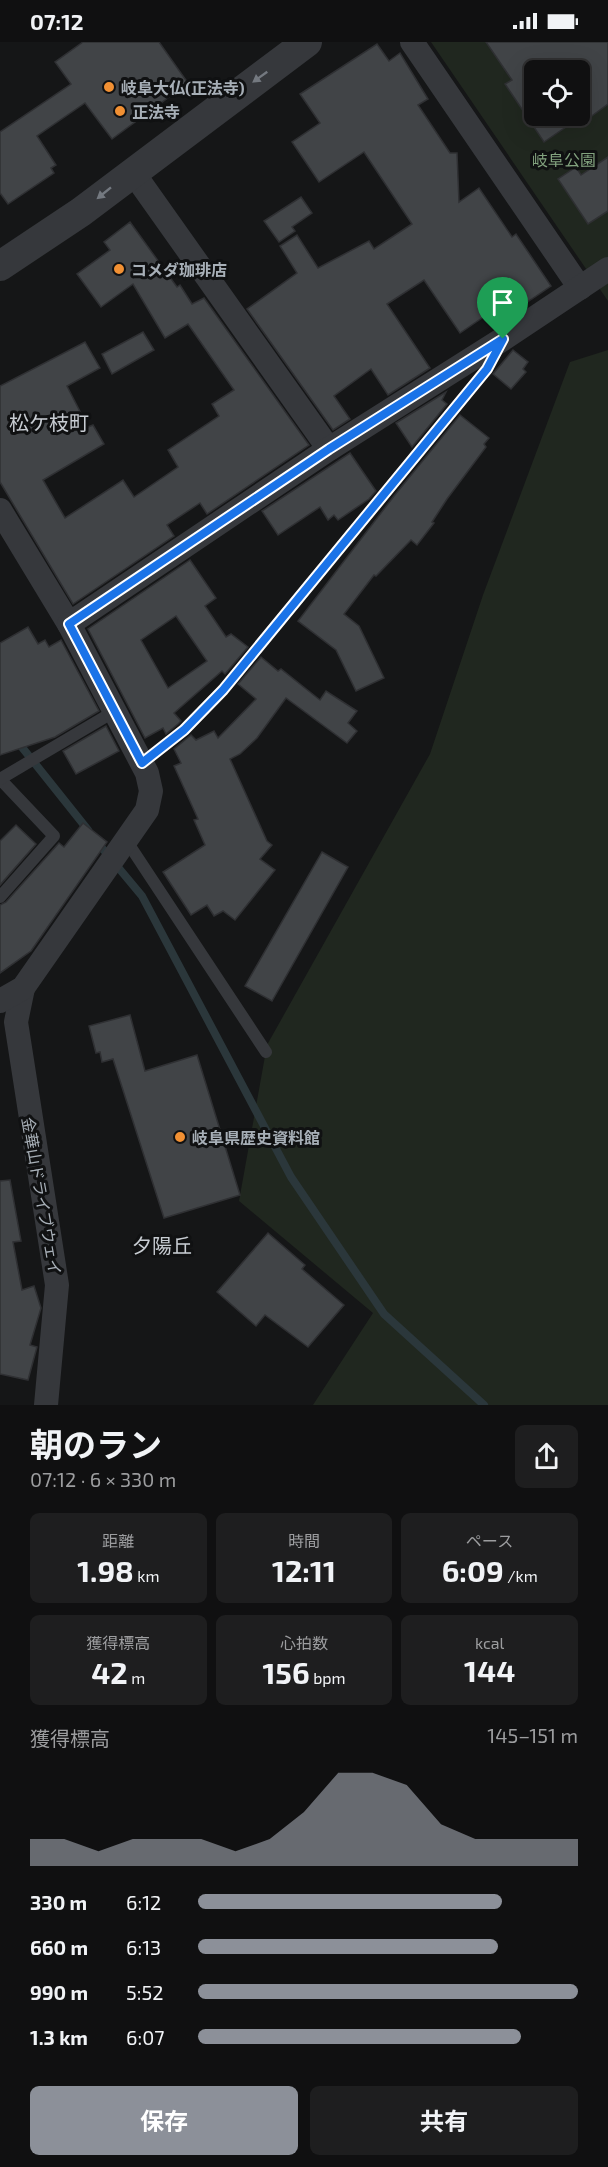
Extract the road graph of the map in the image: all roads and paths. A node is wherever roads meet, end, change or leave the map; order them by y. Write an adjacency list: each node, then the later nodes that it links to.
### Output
1 (307, 42): 3 (street, one-way to 3)
2 (412, 42): 6 (street)
3 (132, 171): 4 (street, one-way to 4); 8 (street)
4 (0, 266)
5 (608, 269): 6 (street)
6 (580, 288): 7 (street)
7 (503, 339): 8 (street); 12 (lane)
8 (329, 449): 10 (street)
9 (0, 510): 10 (street)
10 (69, 624): 11 (street)
11 (115, 711): 12 (street); 13 (lane)
12 (142, 763): 14 (street)
13 (0, 779): 15 (lane)
14 (126, 840): 16 (street); 18 (lane)
15 (0, 897)
16 (23, 988): 17 (street); 19 (street, 金華山ドライブウェイ)
17 (0, 1001)
18 (266, 1052)
19 (46, 1405)

